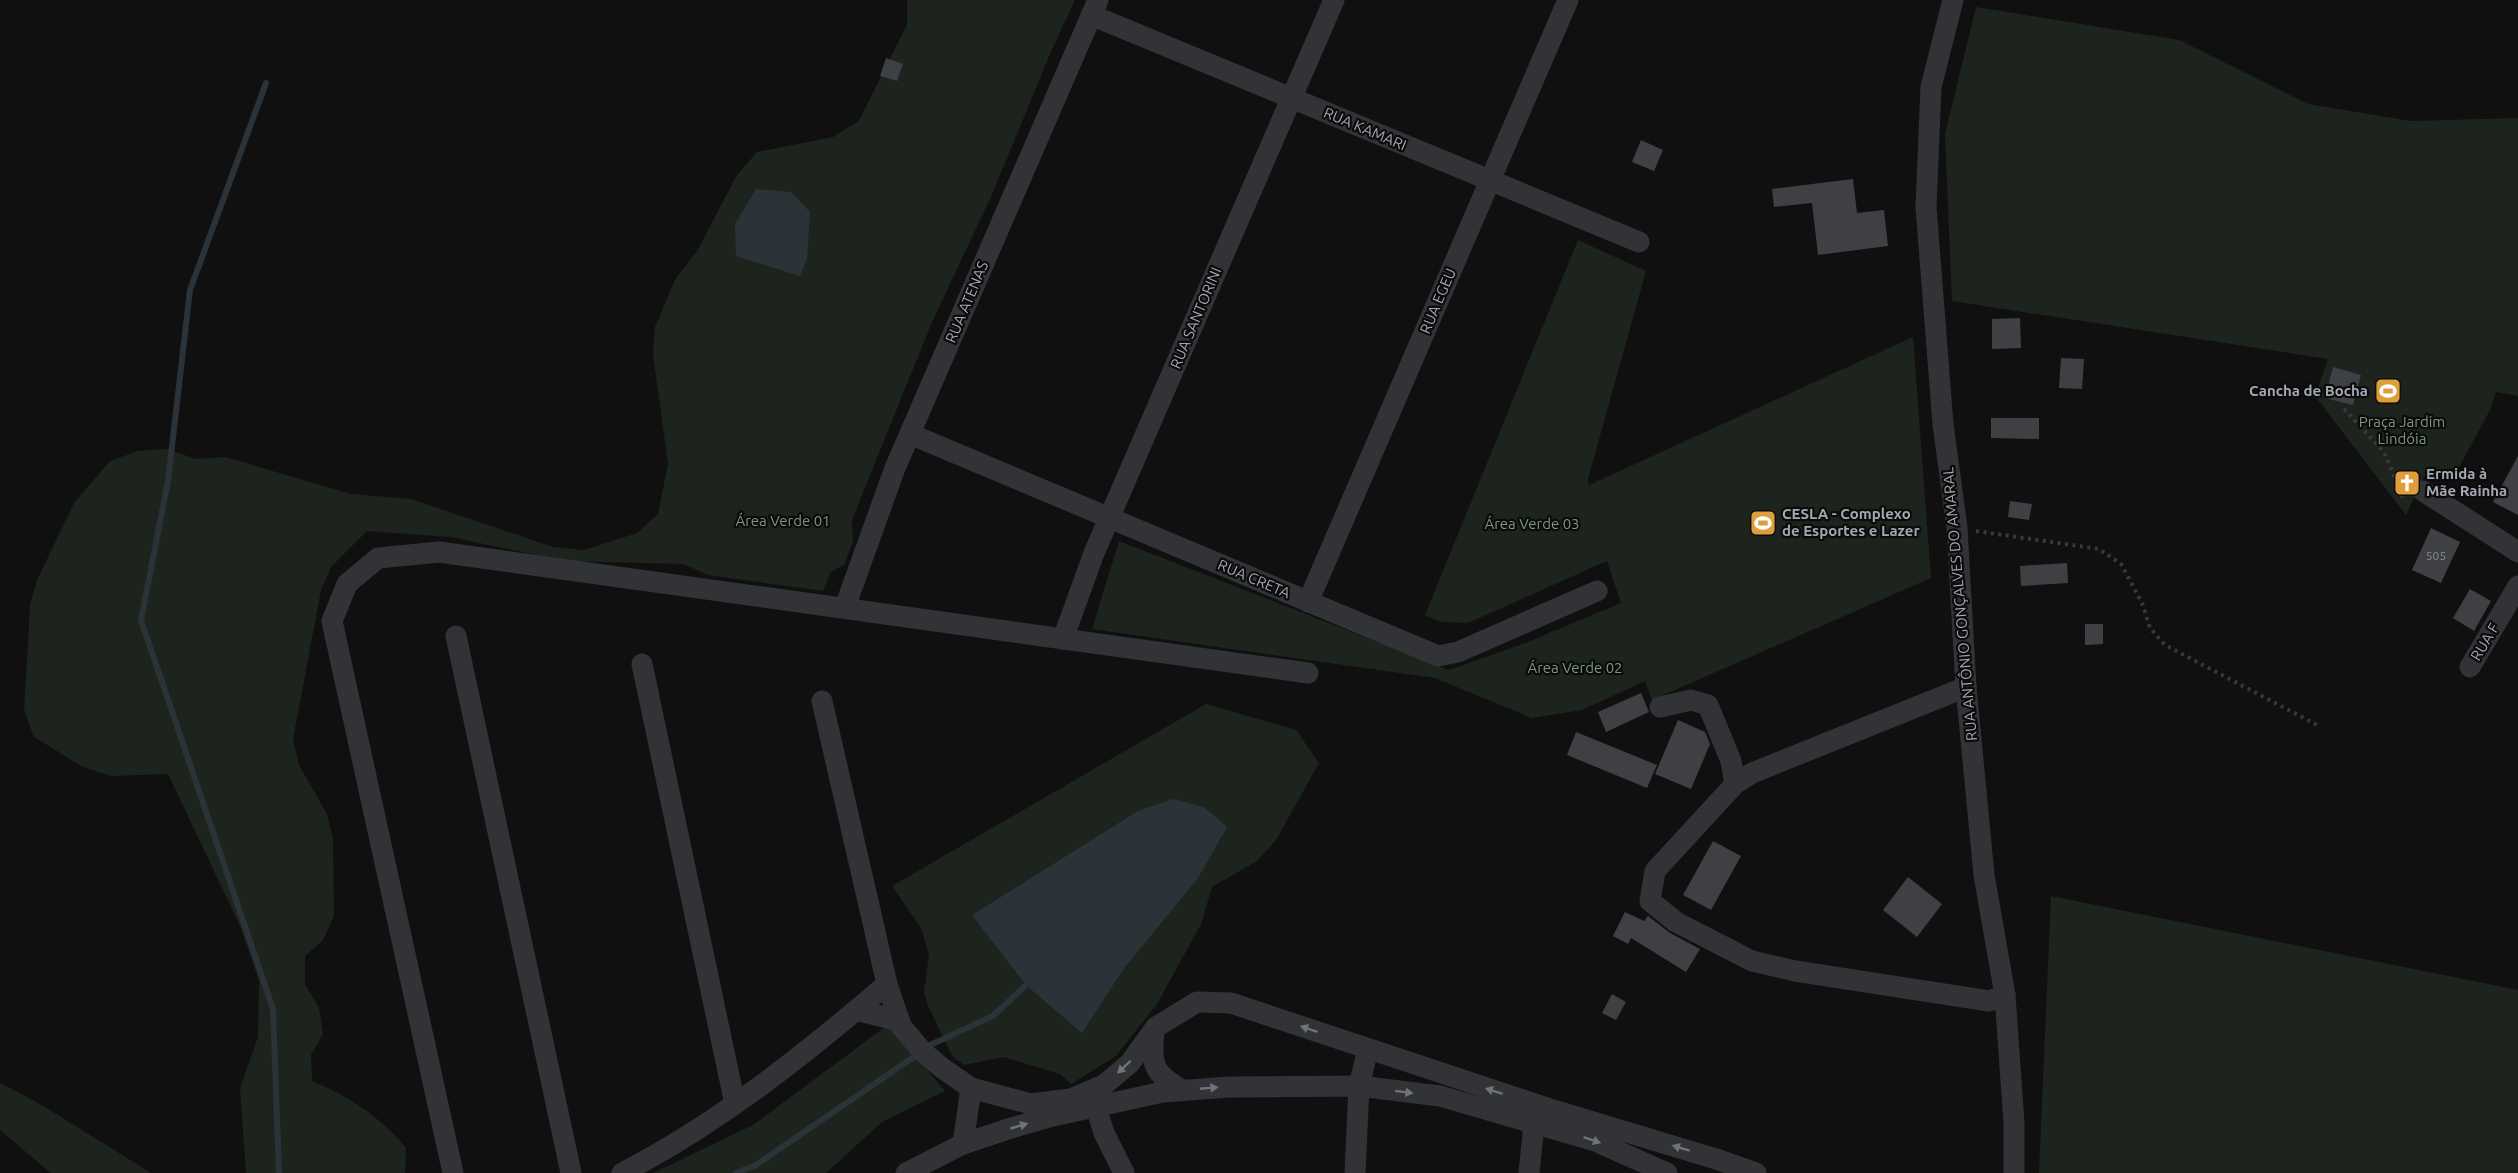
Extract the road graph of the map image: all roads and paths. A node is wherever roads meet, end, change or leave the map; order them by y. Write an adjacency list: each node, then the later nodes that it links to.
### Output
1 (1334, 0): 5 (street, RUA SANTORINI)
2 (1568, 0): 6 (street, RUA EGEU)
3 (1953, 0): 12 (street, RUA ANTÔNIO GONÇALVES DO AMARAL)
4 (1095, 8): 5 (street, RUA KAMARI); 9 (street, RUA ATENAS)
5 (1292, 98): 6 (street, RUA KAMARI); 11 (street, RUA SANTORINI)
6 (1490, 181): 7 (street, RUA KAMARI); 16 (street, RUA EGEU)
7 (1639, 242)
8 (2344, 409): 10 (path)
9 (910, 434): 11 (street, RUA CRETA); 17 (street, RUA ATENAS)
10 (2423, 491): 13 (street)
11 (1109, 518): 16 (street, RUA CRETA); 19 (street, RUA SANTORINI)
12 (1957, 528): 23 (street, RUA ANTÔNIO GONÇALVES DO AMARAL); 26 (path)
13 (2518, 552)
14 (2518, 586): 21 (street, RUA F)
15 (1597, 591): 16 (street, RUA CRETA)
16 (1308, 602)
17 (845, 607): 19 (street); 43 (street)
18 (456, 636): 44 (street)
19 (1063, 639): 22 (street)
20 (642, 664): 37 (street)
21 (2470, 667)
22 (1308, 673)
23 (1966, 687): 27 (street); 29 (street, RUA ANTÔNIO GONÇALVES DO AMARAL)
24 (822, 701): 28 (street)
25 (1660, 707): 27 (street)
26 (2317, 725)
27 (1735, 784): 29 (street)
28 (887, 984): 30 (street); 31 (street)
29 (2005, 995): 52 (street, RUA ANTÔNIO GONÇALVES DO AMARAL)
30 (856, 1010): 31 (street); 37 (street)
31 (900, 1022): 35 (street)
32 (1154, 1030): 33 (street, one-way to 32); 35 (street, one-way to 35); 36 (street)
33 (1368, 1049): 34 (street); 41 (street, one-way to 33)
34 (1359, 1086): 36 (street, one-way to 34); 39 (street, one-way to 39); 48 (street)
35 (971, 1088): 40 (street)
36 (1182, 1090): 38 (street)
37 (735, 1104): 45 (street)
38 (1096, 1107): 40 (street, one-way to 38); 47 (street)
39 (1534, 1124): 49 (street); 50 (street, one-way to 50)
40 (963, 1144): 42 (street)
41 (1715, 1166): 51 (street)
42 (932, 1167): 46 (street)
43 (453, 1173)
44 (571, 1173)
45 (622, 1173)
46 (906, 1173)
47 (1124, 1173)
48 (1355, 1173)
49 (1529, 1173)
50 (1667, 1173)
51 (1756, 1173)
52 (2014, 1173)

